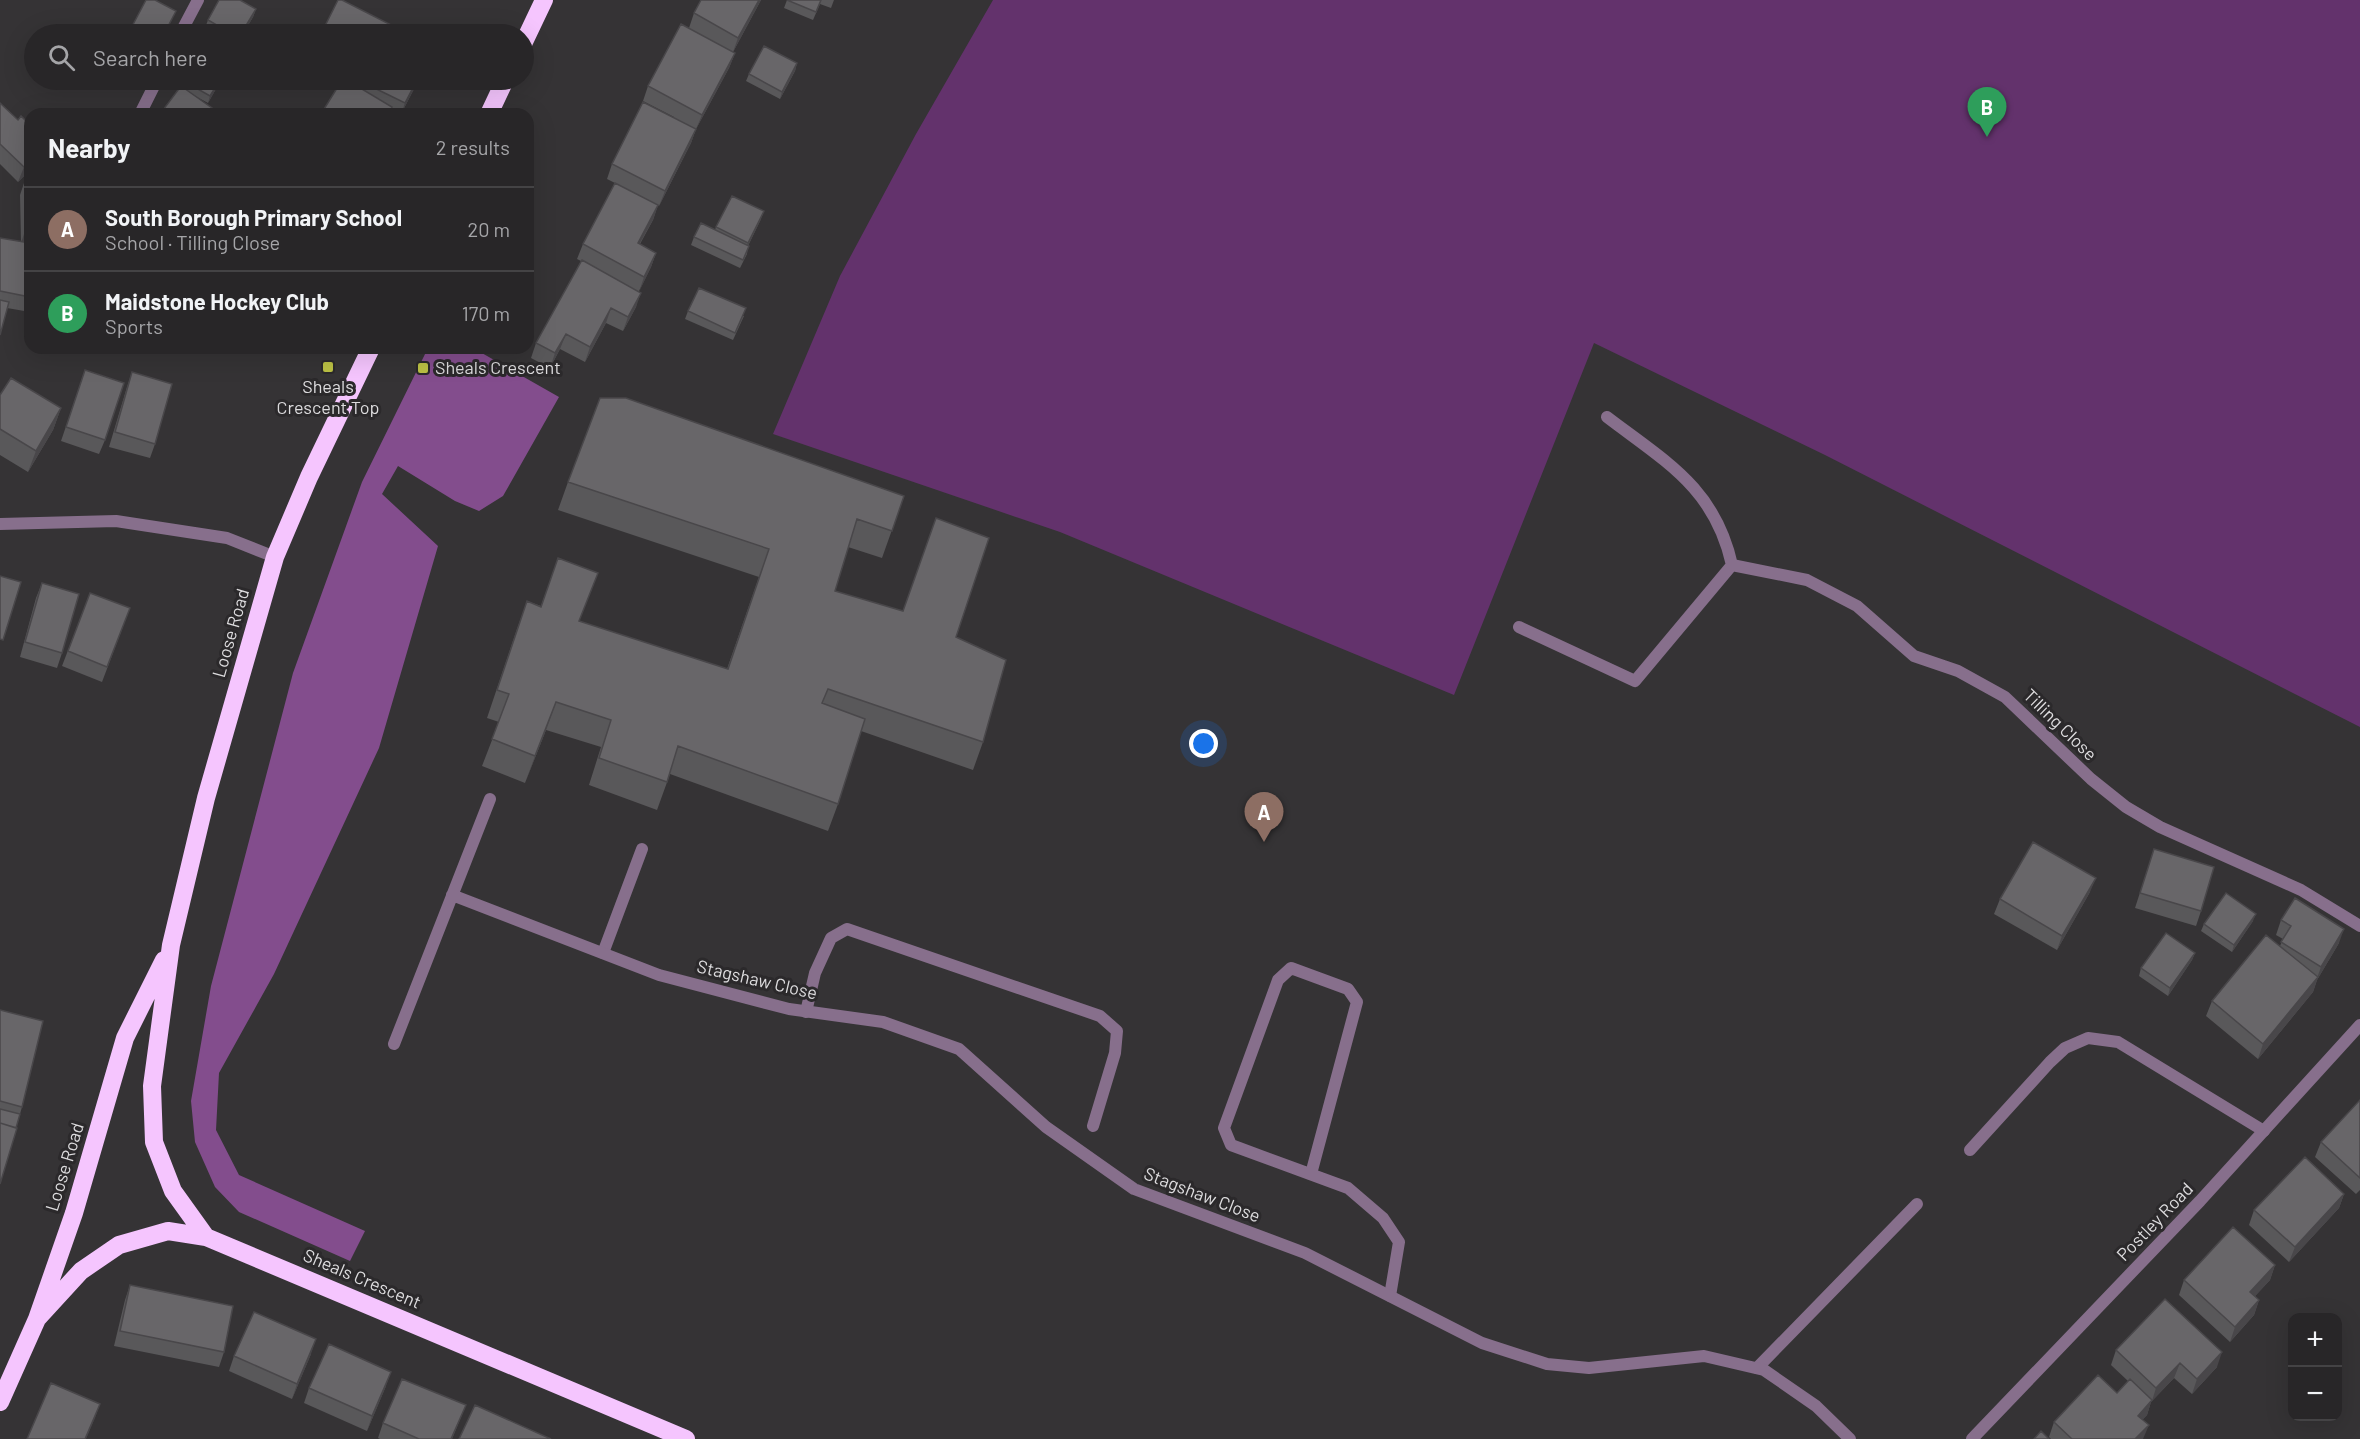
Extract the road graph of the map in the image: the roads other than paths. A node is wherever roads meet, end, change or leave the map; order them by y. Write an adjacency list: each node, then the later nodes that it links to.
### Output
1 (198, 0): 3 (street)
2 (544, 0): 4 (highway)
3 (185, 24)
4 (533, 24)
5 (153, 90): 7 (street)
6 (500, 90): 8 (highway)
7 (143, 108)
8 (492, 108)
9 (369, 354): 12 (highway, Loose Road)
10 (1607, 417): 13 (street)
11 (0, 524): 12 (street)
12 (275, 557): 19 (highway, Loose Road)
13 (1732, 566): 14 (street); 18 (street, Tilling Close)
14 (1519, 627)
15 (490, 799): 17 (street)
16 (642, 849): 20 (street)
17 (452, 895): 20 (street, Stagshaw Close); 23 (street)
18 (2360, 926)
19 (171, 945): 29 (highway, Loose Road); 31 (highway, Loose Road)
20 (603, 953): 21 (street, Stagshaw Close)
21 (806, 1011): 24 (street); 30 (street, Stagshaw Close)
22 (2360, 1024): 25 (street, Postley Road)
23 (394, 1044)
24 (1093, 1126)
25 (2264, 1131): 26 (street); 36 (street, Postley Road)
26 (1970, 1150)
27 (1311, 1174): 27 (street); 30 (street)
28 (1917, 1203): 32 (street)
29 (206, 1237): 31 (highway, Sheals Crescent); 34 (highway, Sheals Crescent)
30 (1390, 1296): 32 (street, Stagshaw Close)
31 (37, 1319): 33 (highway, Loose Road)
32 (1757, 1368): 35 (street, Stagshaw Close)
33 (0, 1402)
34 (686, 1439)
35 (1850, 1439)
36 (1972, 1439)

